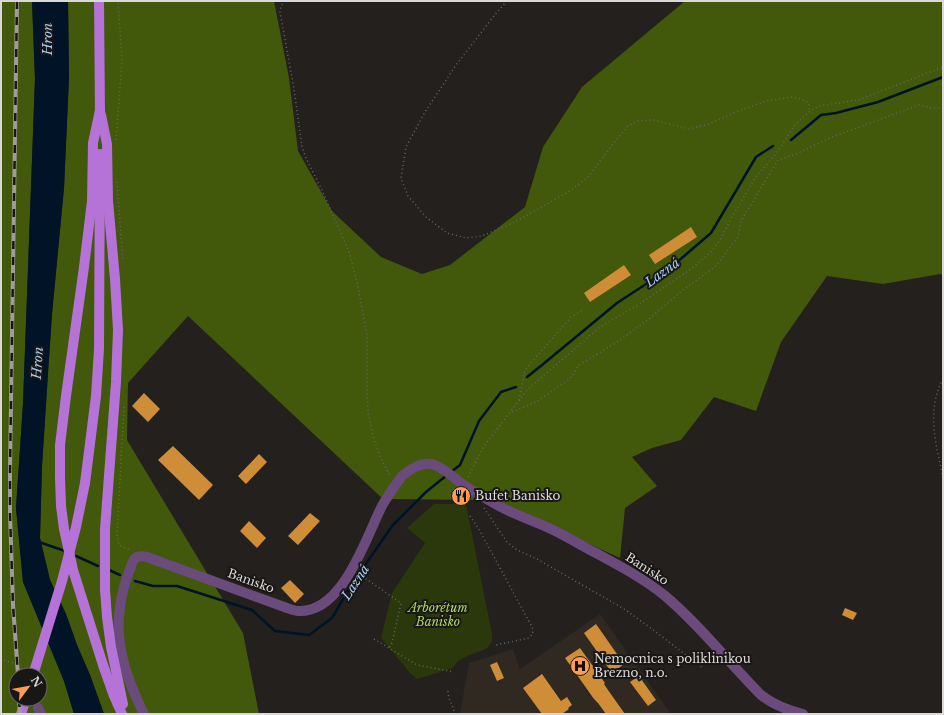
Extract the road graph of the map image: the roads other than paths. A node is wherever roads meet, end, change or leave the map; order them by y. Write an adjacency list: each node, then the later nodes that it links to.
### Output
1 (99, 1): 2 (main road)
2 (100, 110): 3 (main road, bridge); 4 (main road); 4 (main road)
3 (35, 667)
4 (123, 714)
5 (144, 714): 6 (lane, Banisko)
6 (803, 714)

